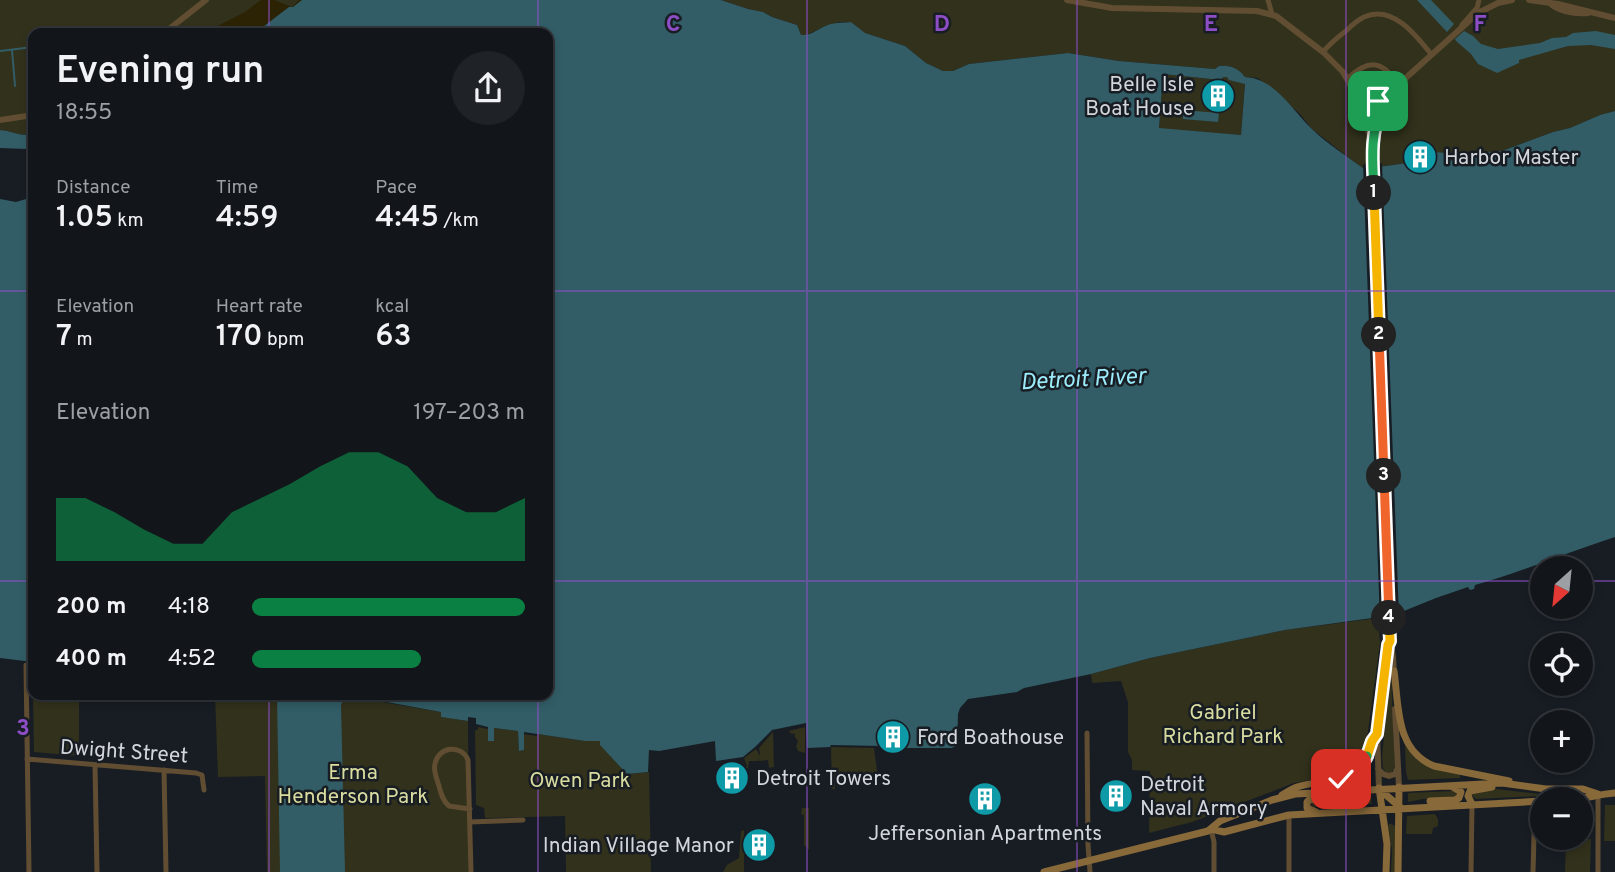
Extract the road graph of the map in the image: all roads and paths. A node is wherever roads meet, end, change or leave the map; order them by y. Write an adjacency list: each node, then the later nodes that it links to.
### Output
1 (205, 0): 10 (street)
2 (1067, 0): 7 (street)
3 (1268, 0): 7 (street)
4 (1479, 0): 9 (street)
5 (1512, 0): 9 (street)
6 (1529, 0): 8 (street)
7 (1272, 14): 11 (street)
8 (1615, 18)
9 (1460, 27): 12 (street)
10 (170, 28)
11 (1323, 52): 12 (street); 13 (street)
12 (1431, 54): 14 (street)
13 (1348, 78): 14 (street); 14 (street); 17 (street)
14 (1398, 85): 17 (street)
15 (28, 116): 16 (street)
16 (0, 120)
17 (1372, 146): 18 (street)
18 (1390, 641): 20 (street); 22 (street)
19 (26, 664): 23 (street)
20 (1394, 671): 26 (street); 31 (main road)
21 (1087, 733): 54 (street)
22 (1377, 734): 25 (street); 39 (main road)
23 (27, 760): 24 (street, Dwight Street); 55 (street)
24 (95, 765): 27 (street, Dwight Street); 56 (street)
25 (1377, 768): 26 (street); 32 (street)
26 (1398, 768): 30 (street)
27 (164, 770): 34 (street, Dwight Street); 57 (street)
28 (1502, 783): 29 (main road); 31 (main road); 41 (main road)
29 (1447, 785): 30 (main road); 43 (main road)
30 (1399, 787): 32 (main road); 42 (main road)
31 (1530, 787)
32 (1379, 788): 33 (main road); 42 (main road); 45 (main road)
33 (1363, 789): 39 (main road); 46 (main road)
34 (204, 790)
35 (1593, 792): 37 (main road)
36 (1615, 793): 37 (main road)
37 (1598, 794): 38 (main road); 67 (street)
38 (1593, 796)
39 (1278, 798): 50 (main road)
40 (1530, 801): 41 (main road)
41 (1472, 804): 43 (main road); 65 (street)
42 (1400, 807): 43 (main road); 45 (main road); 52 (main road)
43 (1415, 807)
44 (470, 809): 44 (street); 49 (street)
45 (1381, 809): 46 (main road); 51 (main road)
46 (1317, 813): 47 (main road)
47 (1289, 815): 50 (main road); 62 (street)
48 (523, 820): 49 (street)
49 (470, 822): 58 (street)
50 (1211, 830): 54 (main road); 61 (street)
51 (1384, 832): 52 (main road); 63 (main road)
52 (1399, 832): 64 (main road)
53 (1535, 850): 66 (street)
54 (1090, 861): 59 (main road); 60 (street)
55 (29, 872)
56 (97, 872)
57 (166, 872)
58 (471, 872)
59 (1044, 872)
60 (1090, 872)
61 (1214, 872)
62 (1289, 872)
63 (1386, 872)
64 (1398, 872)
65 (1471, 872)
66 (1533, 872)
67 (1598, 872)

